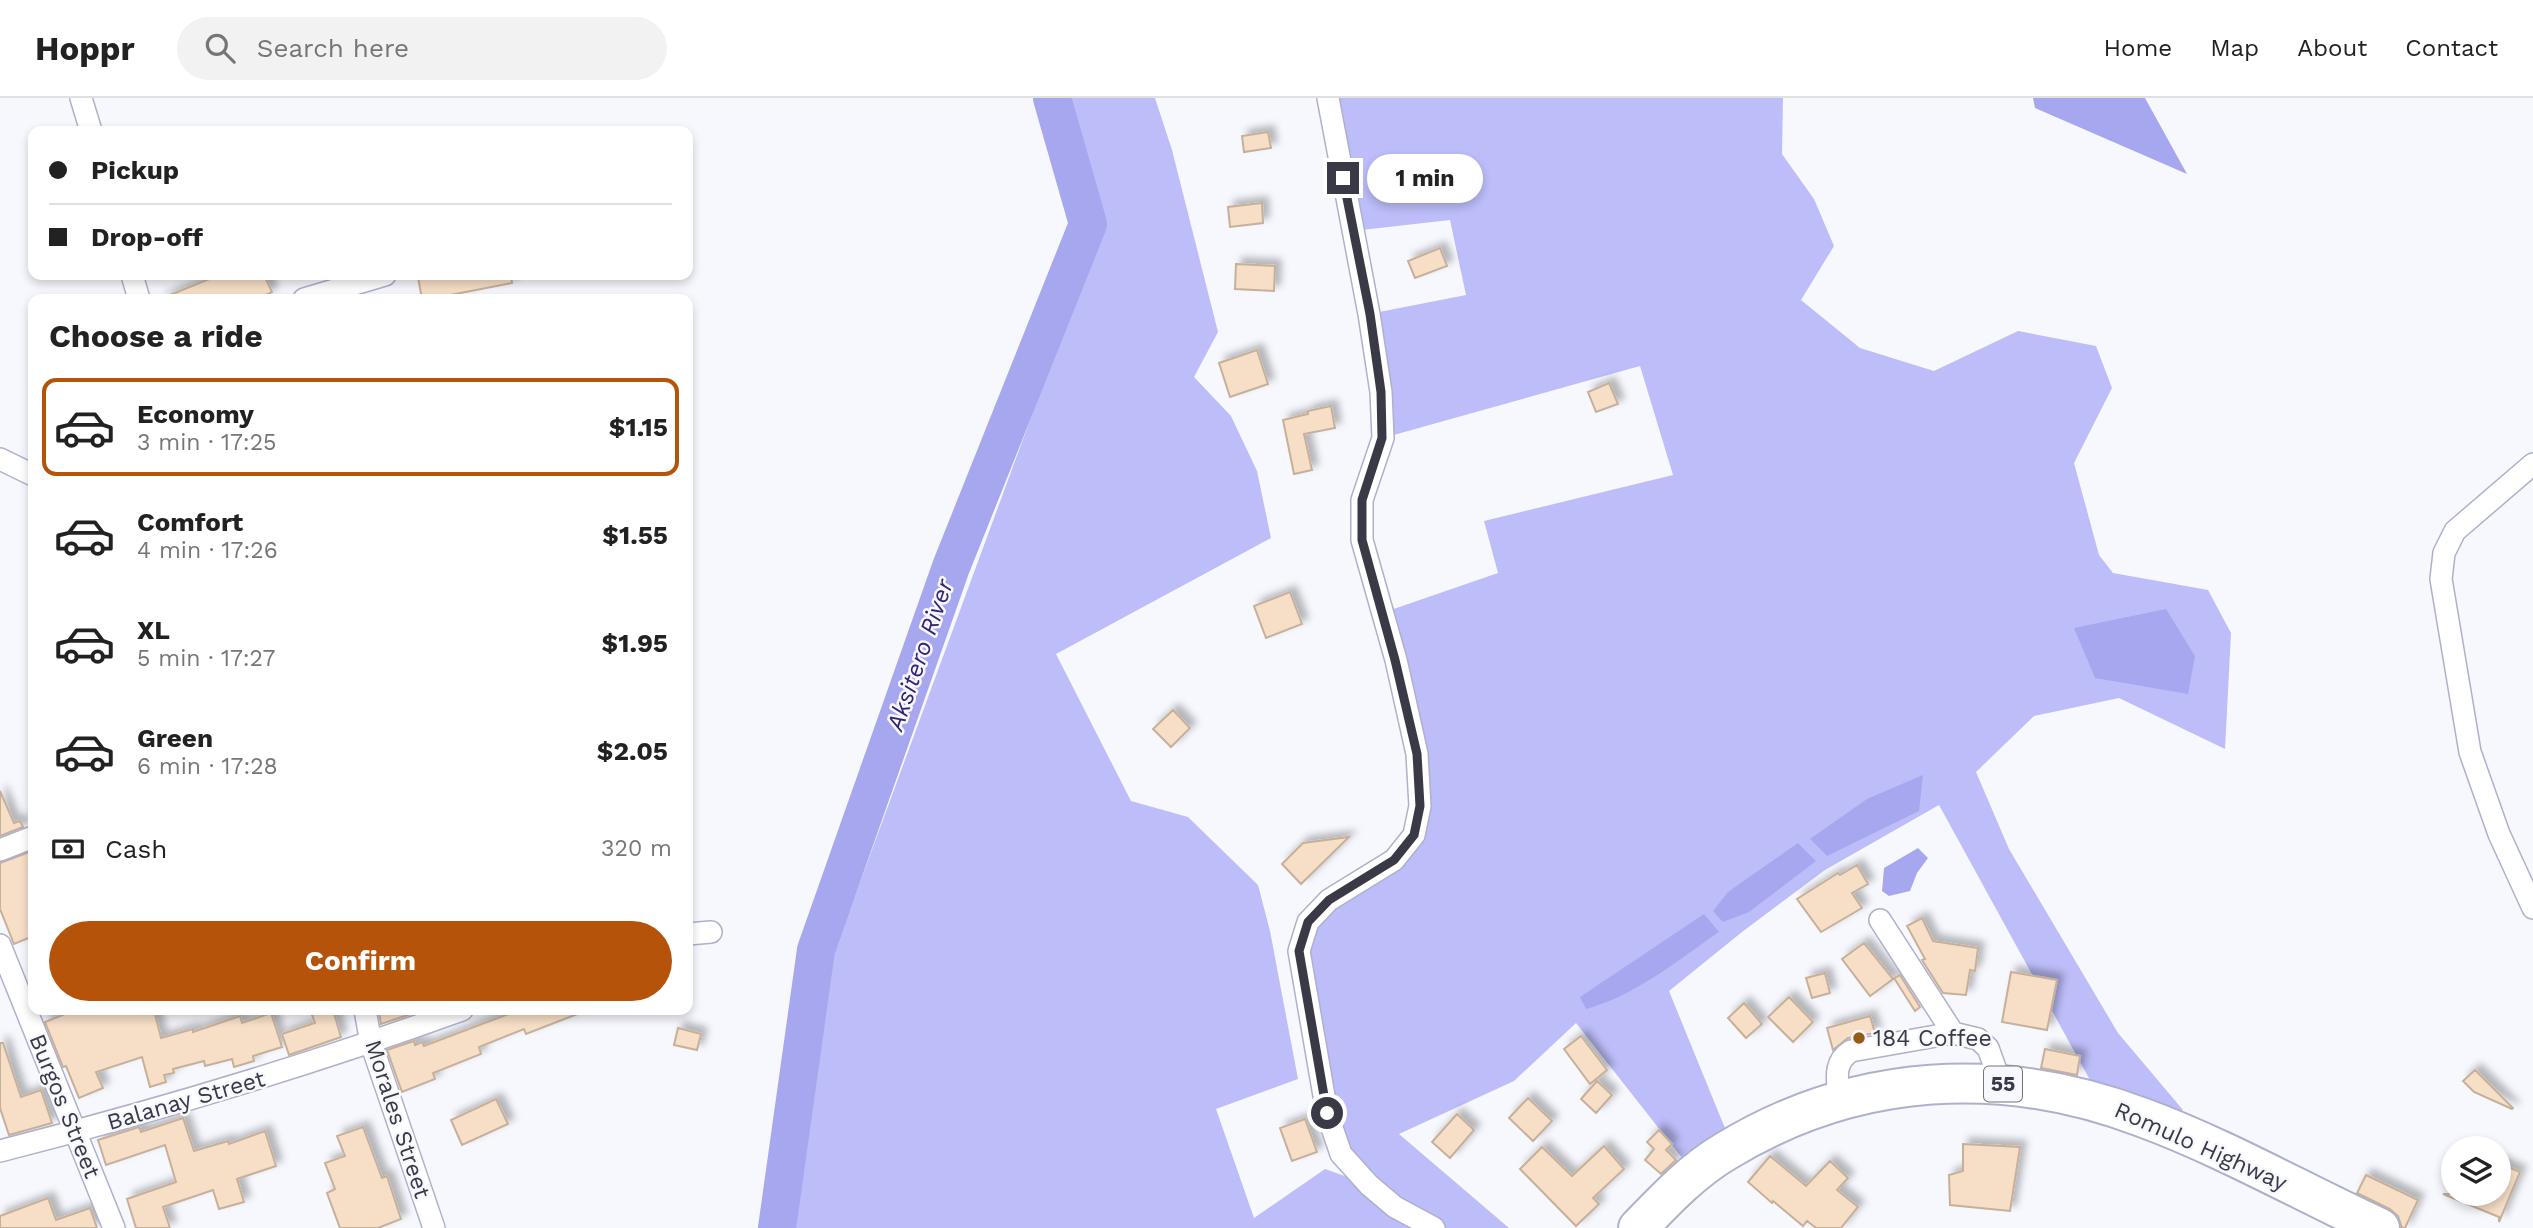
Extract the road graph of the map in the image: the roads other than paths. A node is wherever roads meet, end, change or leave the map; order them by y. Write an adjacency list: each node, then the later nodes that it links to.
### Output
1 (81, 98): 3 (street)
2 (1328, 98): 28 (street)
3 (89, 126)
4 (368, 280): 5 (street)
5 (321, 294)
6 (0, 459): 8 (street)
7 (2533, 464): 11 (street)
8 (28, 473)
9 (28, 839): 10 (street)
10 (0, 850)
11 (2533, 908)
12 (1880, 920): 20 (street)
13 (711, 932): 14 (street)
14 (693, 934)
15 (0, 945): 16 (street, Burgos Street)
16 (28, 1014)
17 (28, 1015): 24 (street, Burgos Street)
18 (366, 1015): 21 (street, Morales Street)
19 (448, 1015): 21 (street, Balanay Street)
20 (1953, 1033): 22 (street); 23 (street)
21 (371, 1043): 24 (street, Balanay Street); 27 (street, Morales Street)
22 (2001, 1084): 23 (highway, Romulo Highway / 55); 30 (highway, Romulo Highway / 55)
23 (1839, 1100): 29 (highway, Romulo Highway / 55)
24 (76, 1132): 25 (street, Balanay Street); 26 (street, Burgos Street)
25 (0, 1151)
26 (114, 1228)
27 (434, 1228)
28 (1434, 1228)
29 (1638, 1228)
30 (2380, 1228)

